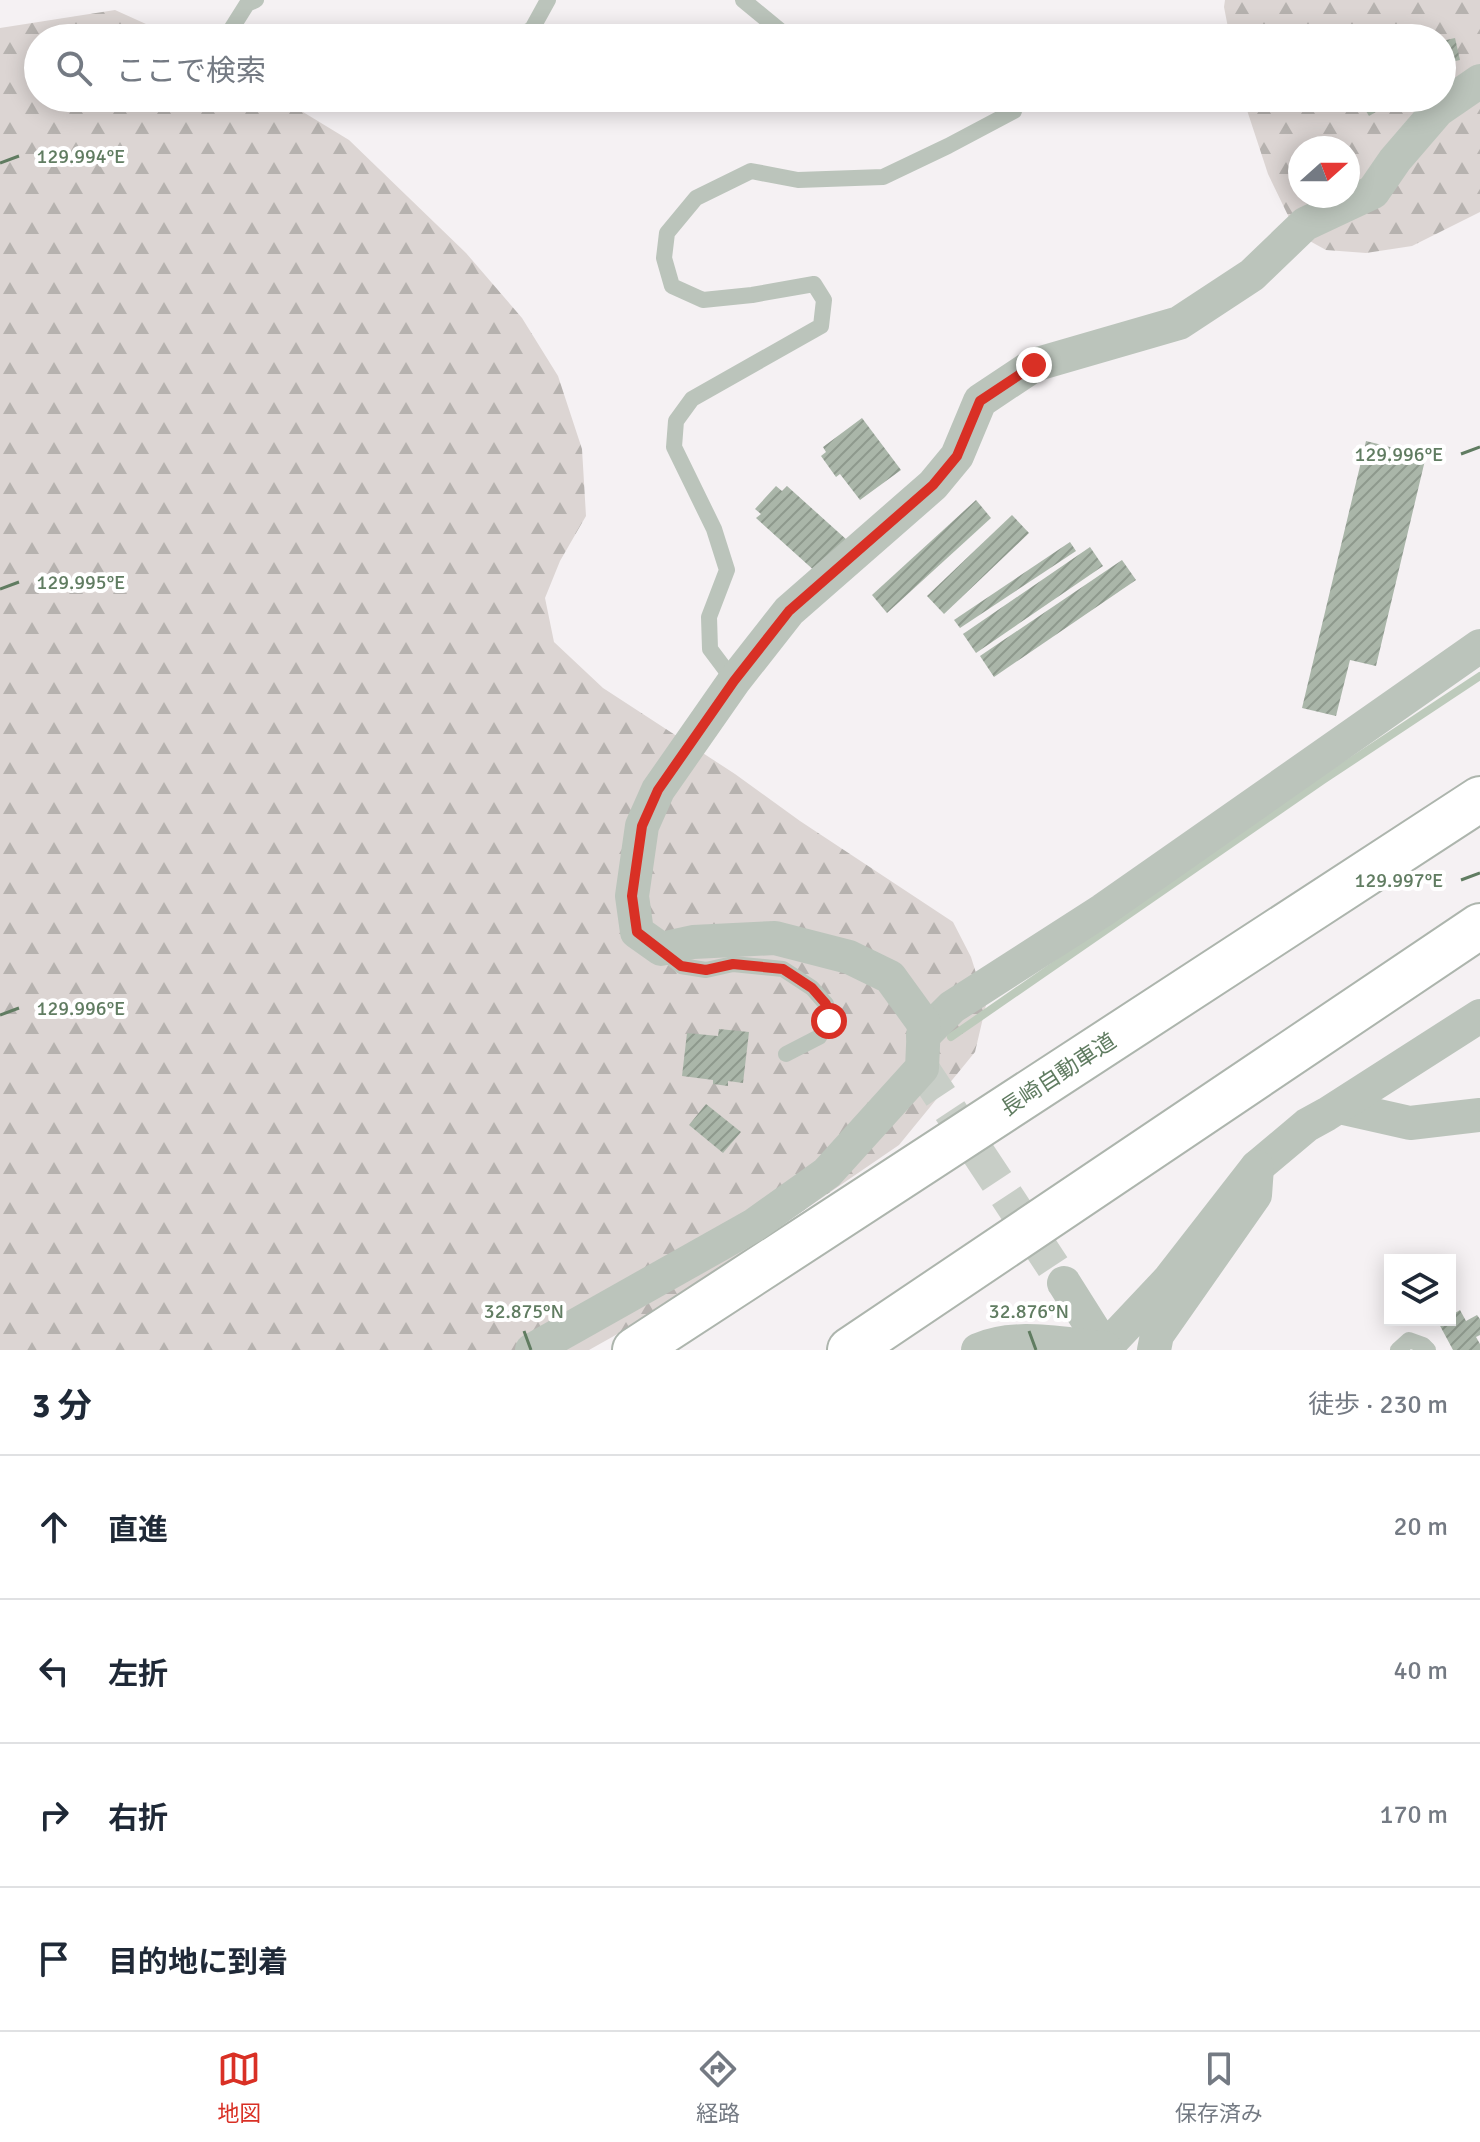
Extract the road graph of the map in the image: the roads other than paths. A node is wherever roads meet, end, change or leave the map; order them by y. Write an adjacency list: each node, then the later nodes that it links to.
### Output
1 (256, 0): 4 (lane)
2 (548, 0): 5 (lane)
3 (743, 0): 6 (lane)
4 (234, 24)
5 (535, 24)
6 (772, 24)
7 (1480, 81): 8 (street)
8 (1456, 98)
9 (1012, 112): 12 (lane)
10 (1436, 112): 12 (street)
11 (1478, 653): 17 (street)
12 (734, 681): 15 (street)
13 (1480, 799): 25 (highway, 長崎自動車道)
14 (1480, 926): 26 (highway)
15 (661, 949): 17 (street); 18 (lane)
16 (1480, 1016): 19 (street)
17 (923, 1036): 24 (street)
18 (786, 1054)
19 (1339, 1107): 20 (street); 21 (street)
20 (1480, 1115)
21 (1257, 1167): 23 (street); 28 (street)
22 (1064, 1283): 23 (street)
23 (1105, 1349): 27 (street)
24 (532, 1350)
25 (635, 1350)
26 (850, 1350)
27 (978, 1350)
28 (1154, 1350)
29 (1398, 1350): 30 (lane)
30 (1428, 1350)

